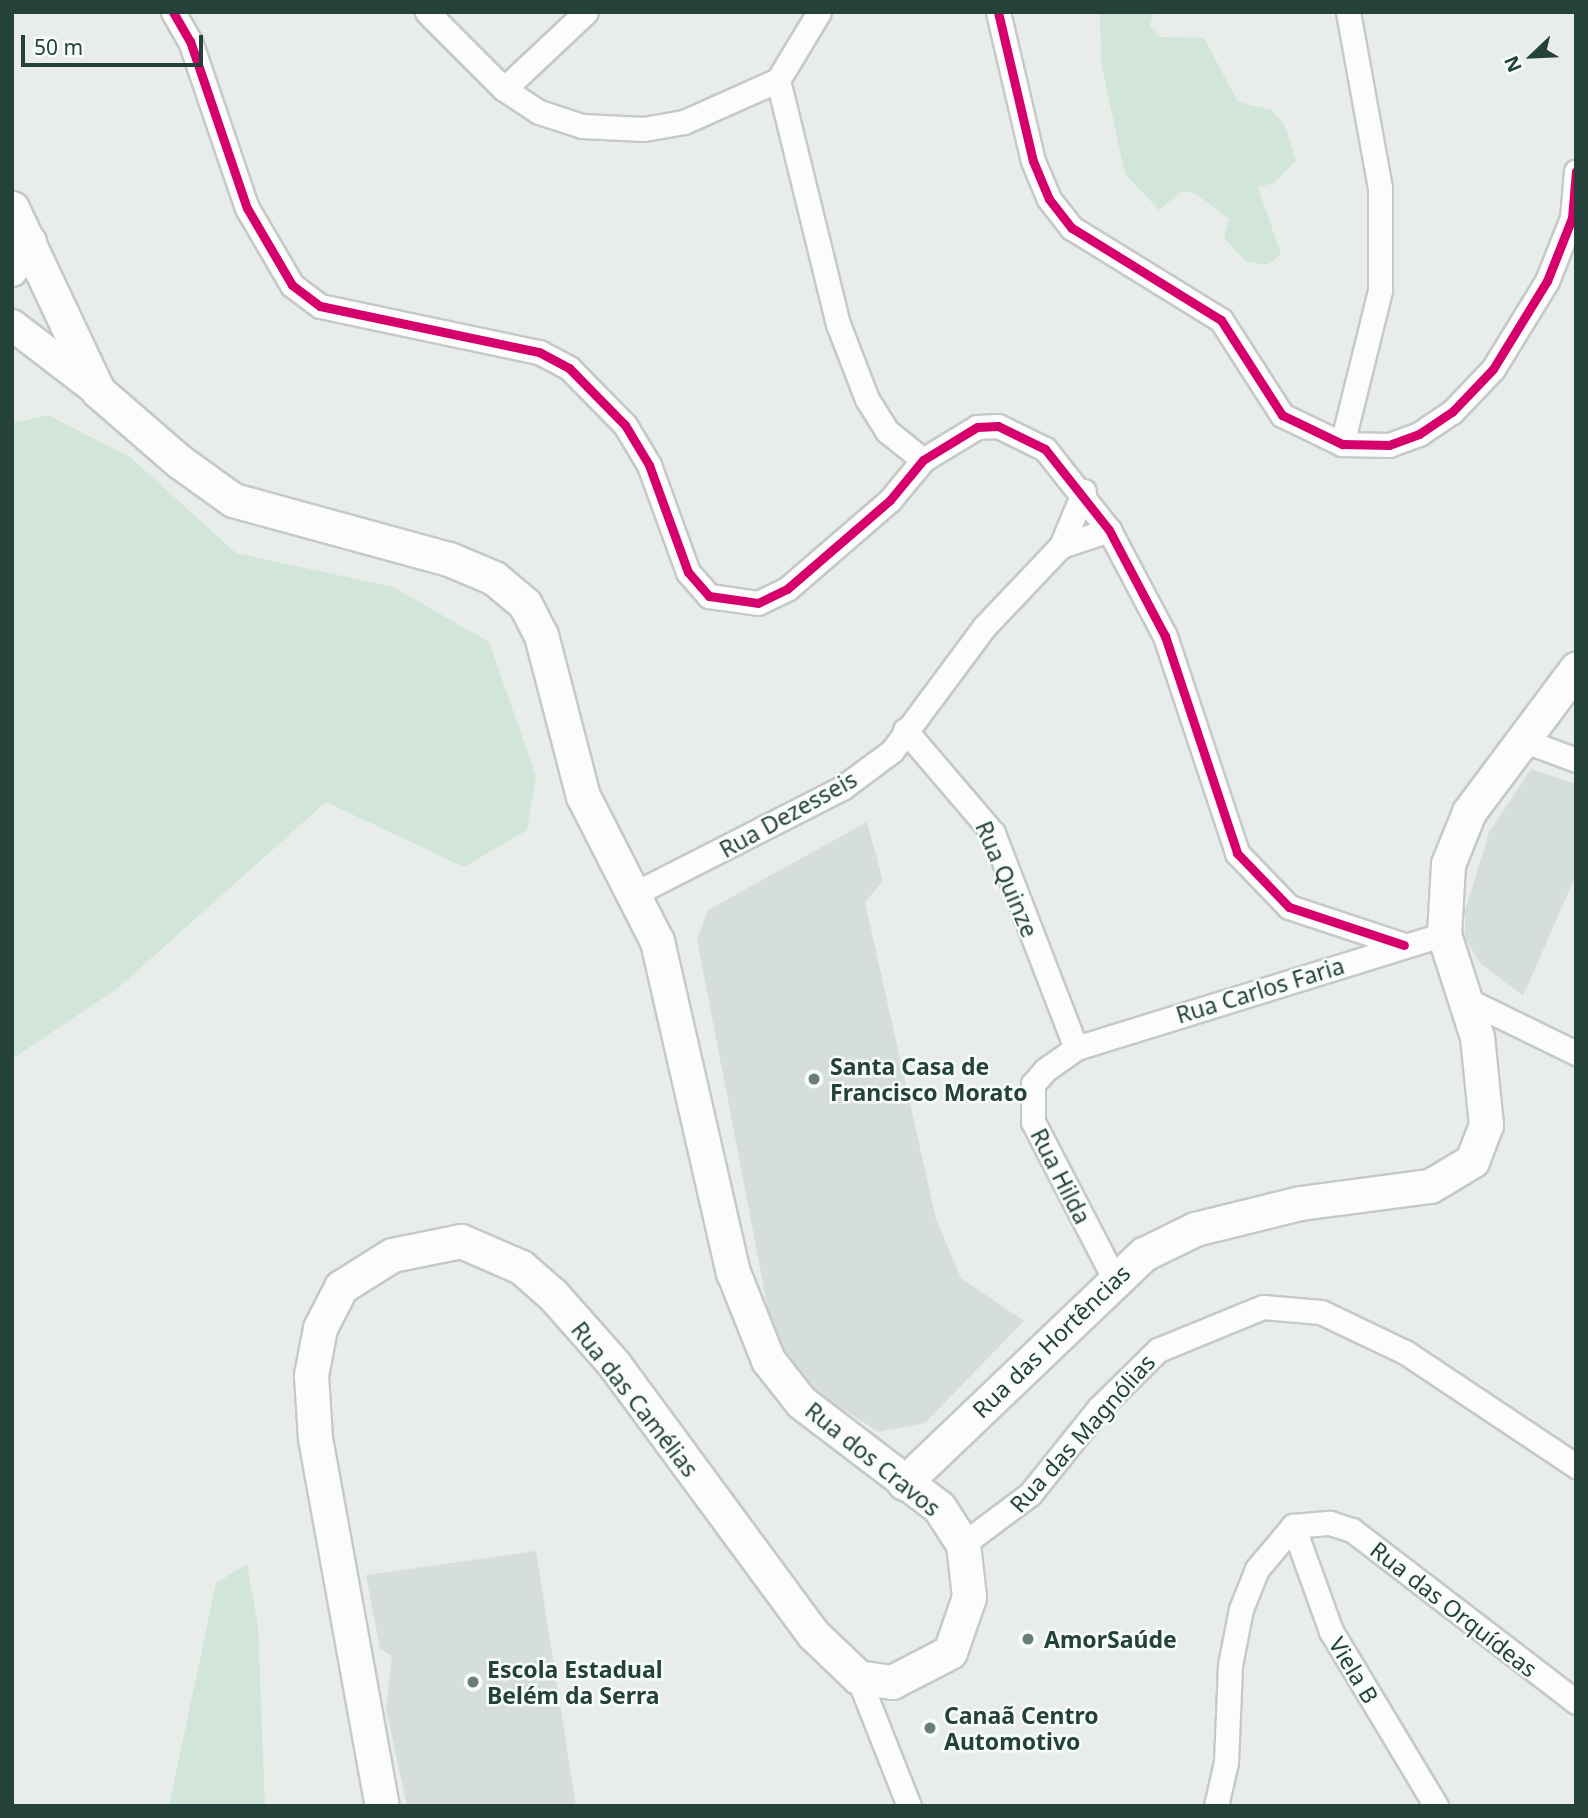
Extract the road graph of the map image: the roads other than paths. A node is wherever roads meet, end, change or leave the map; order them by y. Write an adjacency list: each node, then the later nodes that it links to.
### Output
1 (173, 12): 16 (street)
2 (427, 12): 8 (street)
3 (586, 12): 8 (street)
4 (819, 12): 7 (street)
5 (998, 12): 15 (street)
6 (1348, 12): 15 (street)
7 (778, 80): 8 (street); 16 (street)
8 (504, 89)
9 (1576, 171): 15 (street)
10 (12, 208): 11 (main road)
11 (32, 242): 12 (street); 14 (main road)
12 (12, 271)
13 (12, 325): 14 (street)
14 (98, 391): 24 (main road, Rua dos Cravos)
15 (1342, 444)
16 (923, 460): 17 (street)
17 (1084, 491): 18 (street); 19 (street, Rua Dezesseis)
18 (1109, 530): 19 (street, Rua Dezesseis); 26 (street)
19 (1061, 546): 21 (street, Rua Dezesseis)
20 (1576, 669): 22 (main road, Rua das Hortências)
21 (905, 730): 24 (street, Rua Dezesseis); 28 (street, Rua Quinze)
22 (1525, 741): 23 (street); 25 (main road, Rua das Hortências)
23 (1576, 760)
24 (630, 897): 32 (main road, Rua dos Cravos)
25 (1444, 934): 26 (street, Rua Carlos Faria); 27 (main road, Rua das Hortências)
26 (1404, 945): 28 (street, Rua Carlos Faria)
27 (1463, 998): 29 (street); 30 (main road, Rua das Hortências)
28 (1076, 1048): 30 (street, Rua Hilda)
29 (1576, 1053)
30 (1114, 1278): 32 (main road, Rua das Hortências)
31 (1576, 1466): 34 (street, Rua das Magnólias)
32 (904, 1483): 34 (main road, Rua dos Cravos)
33 (1293, 1526): 36 (street, Rua das Orquídeas); 37 (street); 42 (street, Viela B)
34 (963, 1544): 35 (main road, Rua dos Cravos)
35 (858, 1677): 38 (main road, Rua das Camélias); 39 (street)
36 (1576, 1702)
37 (1226, 1762): 40 (street); 41 (street)
38 (382, 1806)
39 (909, 1806)
40 (1216, 1806)
41 (1231, 1806)
42 (1436, 1806)

